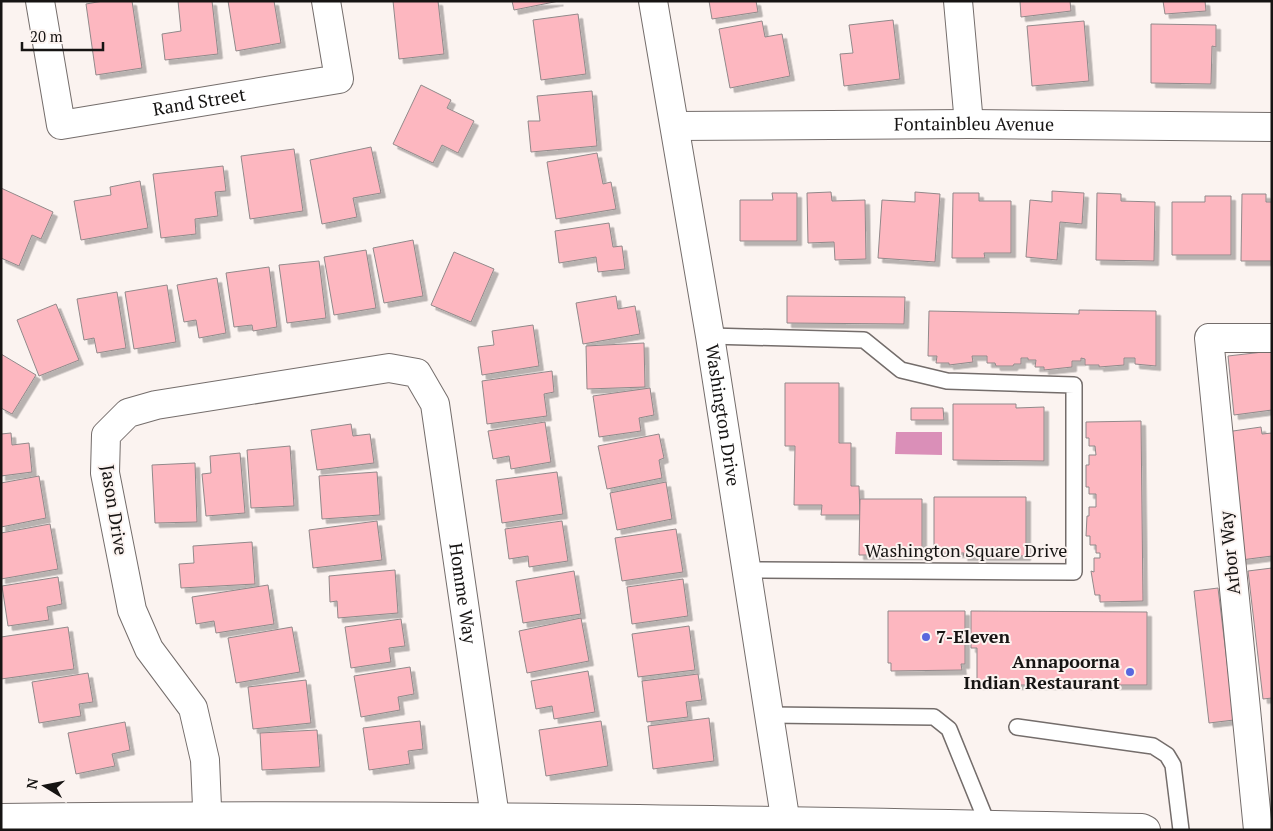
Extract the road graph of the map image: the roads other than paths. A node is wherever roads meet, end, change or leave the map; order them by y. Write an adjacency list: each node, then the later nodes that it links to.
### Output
1 (40, 1): 2 (street, Rand Street)
2 (326, 1)
3 (653, 1): 6 (street, Washington Drive)
4 (958, 1): 5 (street)
5 (969, 124): 6 (street, Fontainbleu Avenue); 7 (street, Fontainbleu Avenue)
6 (675, 126): 8 (street, Washington Drive)
7 (1272, 127)
8 (710, 336): 11 (street, Washington Drive); 11 (lane, Washington Square Drive)
9 (1272, 338): 22 (street, Arbor Way)
10 (417, 373): 14 (street, Homme Way); 16 (street, Jason Drive)
11 (747, 570): 12 (street, Washington Drive)
12 (770, 715): 18 (lane); 19 (street, Washington Drive)
13 (1017, 727): 21 (lane)
14 (494, 817): 17 (street); 19 (street)
15 (1, 818): 16 (street)
16 (208, 822): 17 (street)
17 (254, 823)
18 (988, 825): 19 (street); 20 (street)
19 (787, 826)
20 (1146, 830)
21 (1181, 830)
22 (1258, 830)

